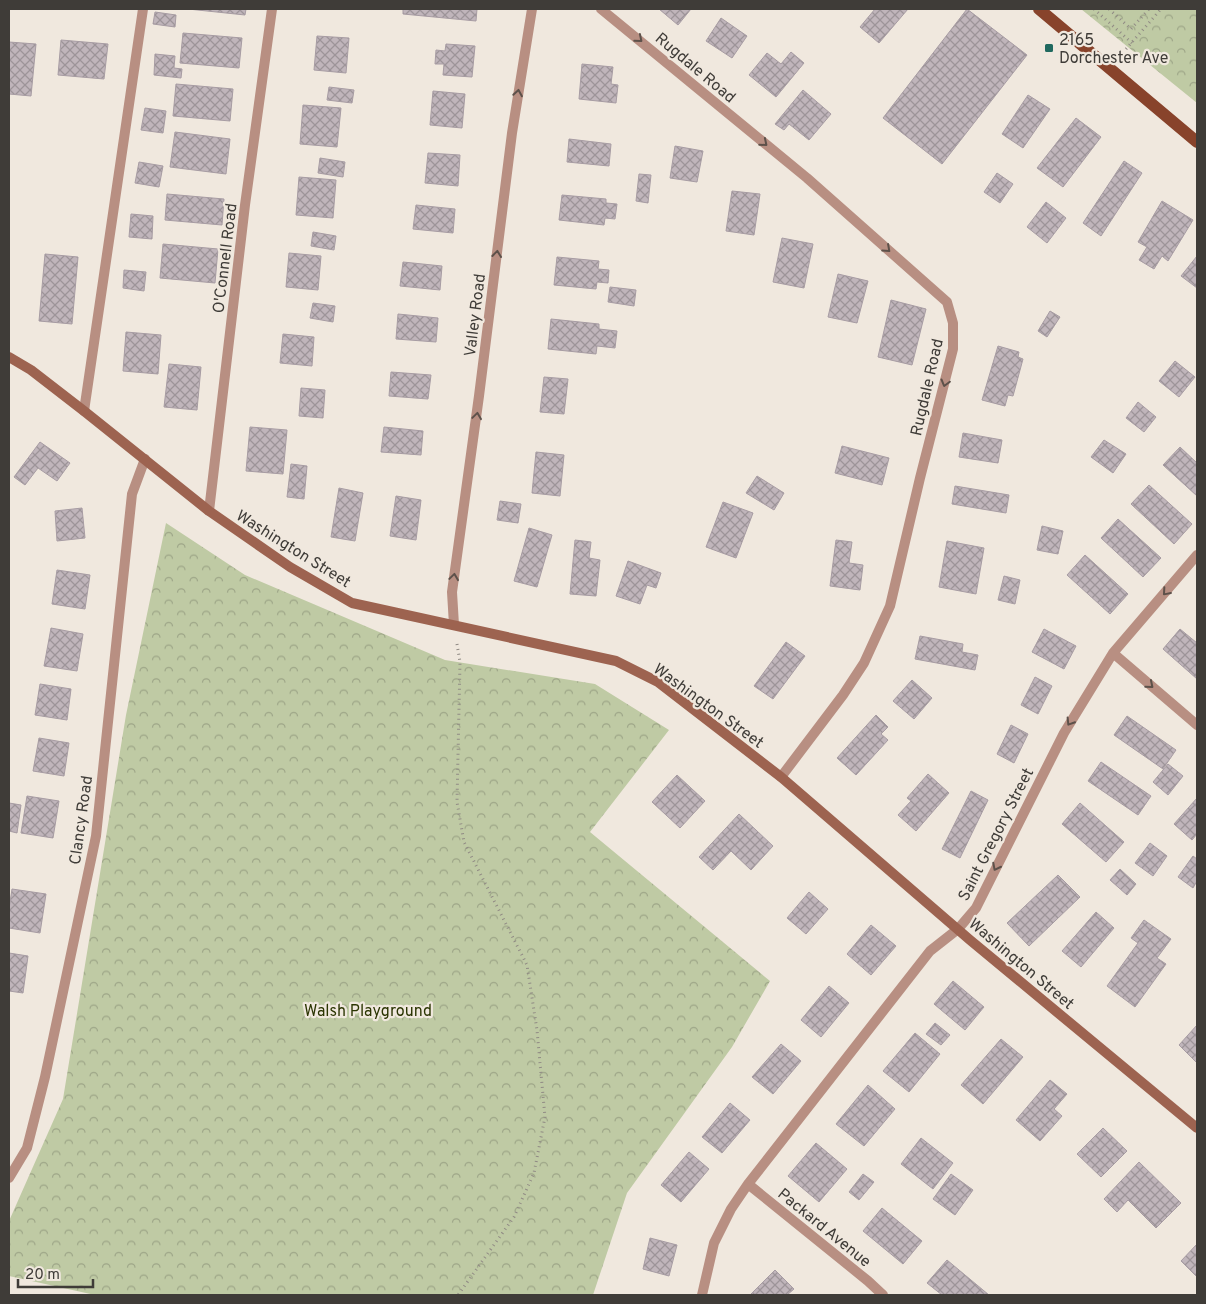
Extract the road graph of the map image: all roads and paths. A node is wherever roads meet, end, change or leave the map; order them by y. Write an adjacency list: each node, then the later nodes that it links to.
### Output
1 (143, 9): 16 (street)
2 (272, 9): 18 (street, O'Connell Road)
3 (532, 9): 20 (street, Valley Road, one-way to 3)
4 (601, 9): 23 (street, Rugdale Road, one-way to 23)
5 (1039, 9): 14 (main road)
6 (1094, 9): 12 (path)
7 (1109, 9): 8 (path)
8 (1149, 9)
9 (1154, 9): 11 (path)
10 (1161, 9): 11 (path)
11 (1158, 12): 12 (path)
12 (1132, 43): 13 (path)
13 (1126, 49)
14 (1197, 142)
15 (9, 357): 16 (main road, Washington Street)
16 (84, 411): 17 (main road, Washington Street)
17 (144, 459): 18 (main road, Washington Street); 26 (street, Clancy Road)
18 (209, 511): 20 (main road, Washington Street)
19 (1197, 555): 21 (street, Saint Gregory Street, one-way to 21)
20 (454, 625): 23 (main road, Washington Street); 28 (path)
21 (1113, 653): 22 (street, one-way to 22); 24 (street, Saint Gregory Street, one-way to 24)
22 (1197, 725)
23 (781, 777): 24 (main road, Washington Street)
24 (958, 929): 25 (main road, Washington Street); 27 (street, Saint Gregory Street)
25 (1197, 1128)
26 (9, 1178)
27 (748, 1184): 29 (street, Saint Gregory Street); 30 (street, Packard Avenue)
28 (458, 1295)
29 (702, 1295)
30 (883, 1295)

